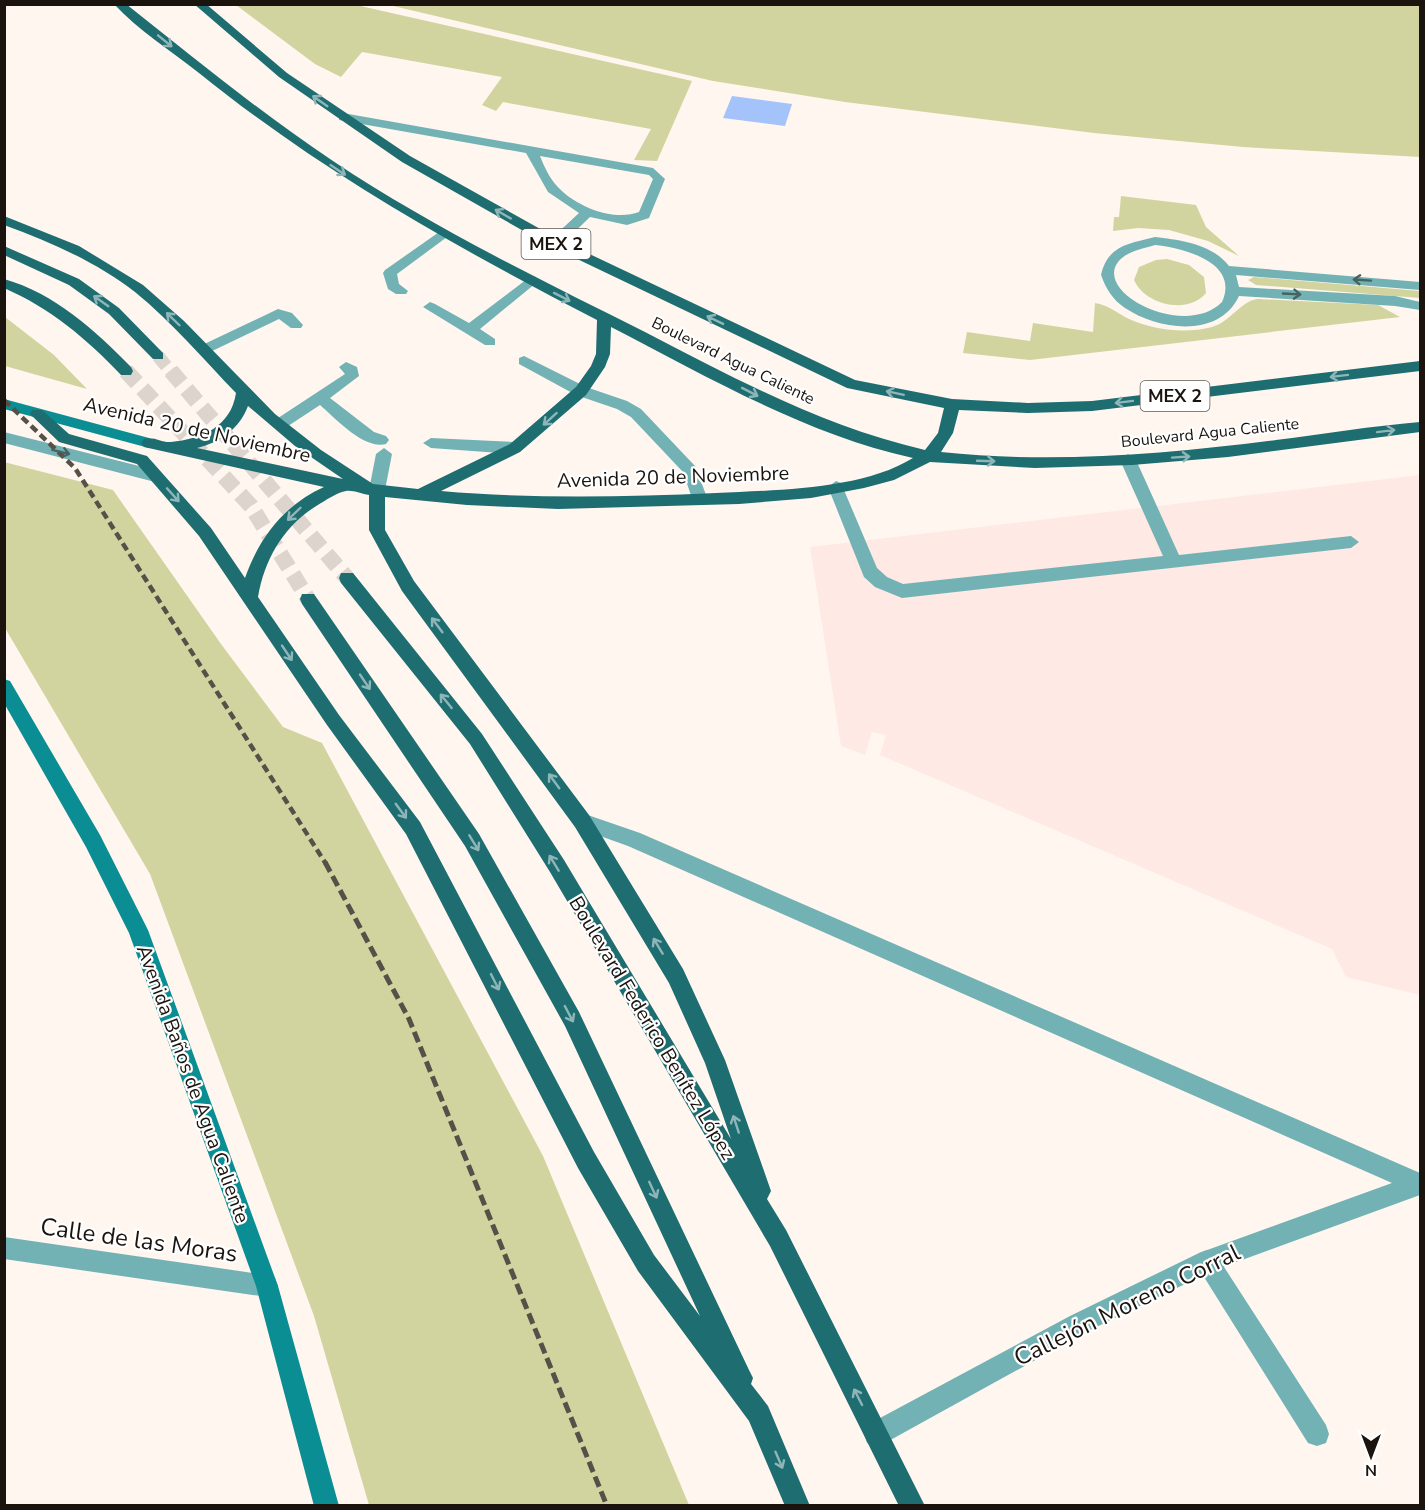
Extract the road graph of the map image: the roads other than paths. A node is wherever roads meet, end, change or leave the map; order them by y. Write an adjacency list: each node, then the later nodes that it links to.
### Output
1 (119, 4): 7 (main road, Boulevard Agua Caliente / MEX 2, one-way to 7)
2 (199, 4): 3 (main road, Boulevard Agua Caliente / MEX 2, one-way to 2)
3 (343, 117): 4 (street); 8 (main road, Boulevard Agua Caliente / MEX 2, one-way to 3)
4 (532, 152): 5 (street); 5 (street)
5 (587, 212): 8 (street)
6 (4, 220): 22 (main road, one-way to 6)
7 (442, 234): 11 (main road, Boulevard Agua Caliente / MEX 2); 14 (street)
8 (555, 243): 32 (main road, Boulevard Agua Caliente / MEX 2, one-way to 8)
9 (4, 250): 23 (main road, one-way to 9)
10 (1226, 270): 13 (street, one-way to 10); 15 (street); 15 (street)
11 (531, 280): 18 (main road, Boulevard Agua Caliente / MEX 2, one-way to 18); 20 (street)
12 (4, 283): 27 (main road)
13 (1420, 286)
14 (401, 291)
15 (1234, 291): 16 (street, one-way to 16)
16 (1420, 306)
17 (430, 307): 20 (street)
18 (604, 318): 28 (main road); 40 (main road, Boulevard Agua Caliente / MEX 2, one-way to 40)
19 (296, 325): 22 (street)
20 (470, 330): 21 (street)
21 (490, 342)
22 (203, 350): 29 (main road)
23 (158, 356)
24 (524, 361): 28 (street)
25 (1420, 366): 32 (main road, Boulevard Agua Caliente / MEX 2, one-way to 32)
26 (346, 367): 30 (street)
27 (126, 371)
28 (581, 391): 39 (main road, one-way to 39); 47 (street)
29 (243, 392): 34 (main road); 37 (main road)
30 (320, 398): 34 (street); 45 (street)
31 (4, 404): 33 (street, Avenida 20 de Noviembre)
32 (952, 404): 40 (main road, Avenida 20 de Noviembre)
33 (37, 414): 37 (street, Avenida 20 de Noviembre); 42 (main road)
34 (280, 424): 45 (main road)
35 (1420, 428): 41 (main road, Boulevard Agua Caliente / MEX 2, one-way to 35)
36 (4, 437): 42 (street, one-way to 42)
37 (150, 442): 43 (main road, Avenida 20 de Noviembre)
38 (431, 442): 39 (street)
39 (515, 448): 46 (main road)
40 (928, 456): 41 (main road, Boulevard Agua Caliente / MEX 2, one-way to 41); 44 (main road, Avenida 20 de Noviembre)
41 (1128, 460): 49 (street)
42 (155, 476): 51 (main road, one-way to 51)
43 (344, 485): 45 (main road, Avenida 20 de Noviembre); 51 (main road, one-way to 51)
44 (836, 487): 47 (main road, Avenida 20 de Noviembre); 49 (street)
45 (377, 490): 46 (main road, Avenida 20 de Noviembre); 54 (main road, one-way to 45)
46 (419, 495): 47 (main road, Avenida 20 de Noviembre)
47 (700, 500)
48 (1351, 542): 49 (street)
49 (1174, 562)
50 (346, 578): 56 (main road, Boulevard Federico Benítez López, one-way to 50)
51 (250, 597): 60 (main road, one-way to 60)
52 (308, 599): 60 (main road, one-way to 60)
53 (4, 686): 59 (street, Avenida Baños de Agua Caliente)
54 (582, 821): 55 (street); 56 (main road, one-way to 54)
55 (1420, 1184): 58 (street, Callejón Moreno Corral)
56 (778, 1238): 61 (main road, Boulevard Federico Benítez López, one-way to 56)
57 (4, 1248): 59 (street, Calle de las Moras)
58 (1207, 1261): 61 (street, Callejón Moreno Corral); 62 (street)
59 (267, 1286): 63 (street, Avenida Baños de Agua Caliente)
60 (759, 1415): 64 (main road, one-way to 64)
61 (876, 1434): 65 (main road, Boulevard Federico Benítez López)
62 (1317, 1434)
63 (327, 1506)
64 (798, 1506)
65 (913, 1506)

